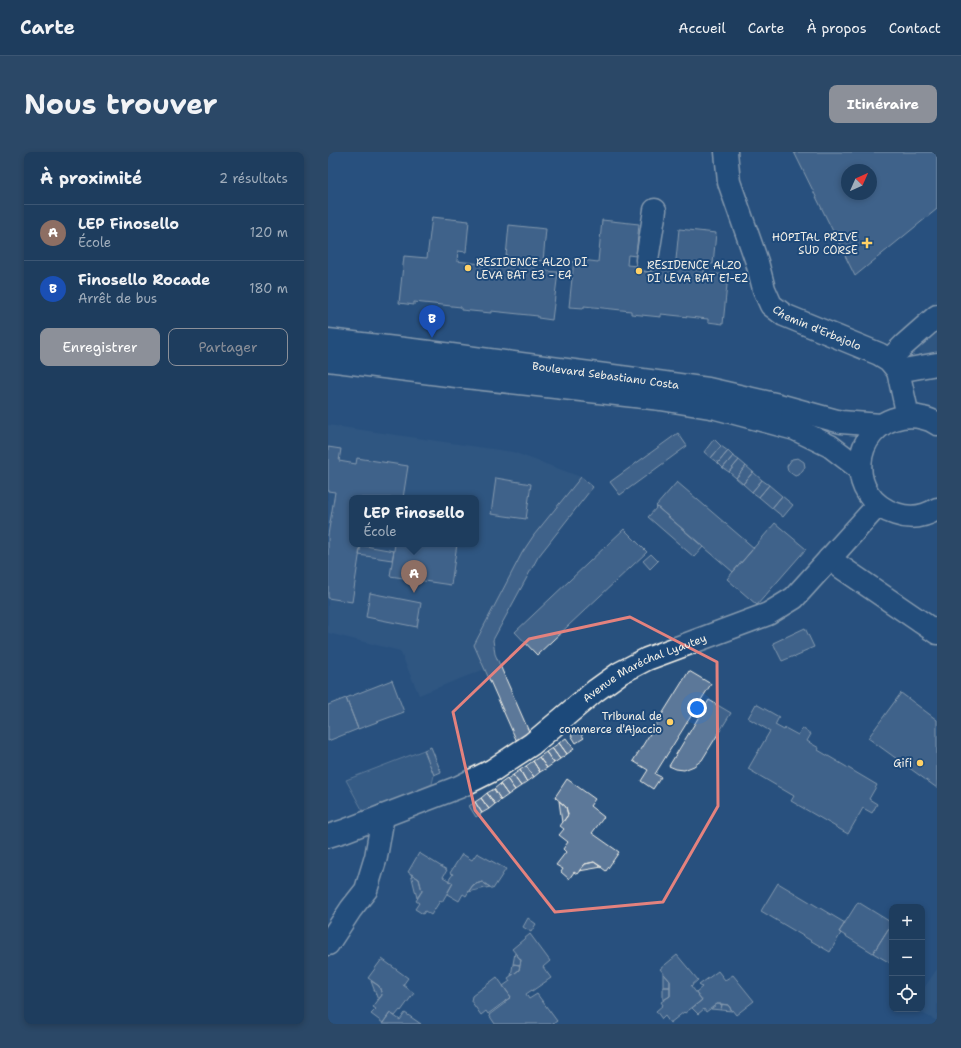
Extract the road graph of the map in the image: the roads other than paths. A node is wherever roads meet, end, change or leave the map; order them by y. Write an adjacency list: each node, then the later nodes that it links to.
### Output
1 (726, 152): 8 (main road, Chemin d'Erbajolo)
2 (655, 210): 3 (main road)
3 (647, 260)
4 (937, 316): 8 (main road)
5 (328, 340): 11 (main road, Boulevard Sebastianu Costa)
6 (328, 360): 12 (main road, Boulevard Sebastianu Costa)
7 (937, 364): 8 (main road)
8 (894, 365): 9 (main road)
9 (908, 416): 10 (main road); 11 (main road)
10 (937, 424)
11 (881, 425): 12 (main road)
12 (860, 469): 13 (main road)
13 (878, 505): 14 (main road); 15 (main road, Avenue Maréchal Lyautey)
14 (937, 509)
15 (828, 559): 16 (main road); 17 (main road, Avenue Maréchal Lyautey)
16 (937, 633)
17 (383, 816): 18 (main road, Avenue Maréchal Lyautey); 19 (main road)
18 (328, 836)
19 (328, 944)

